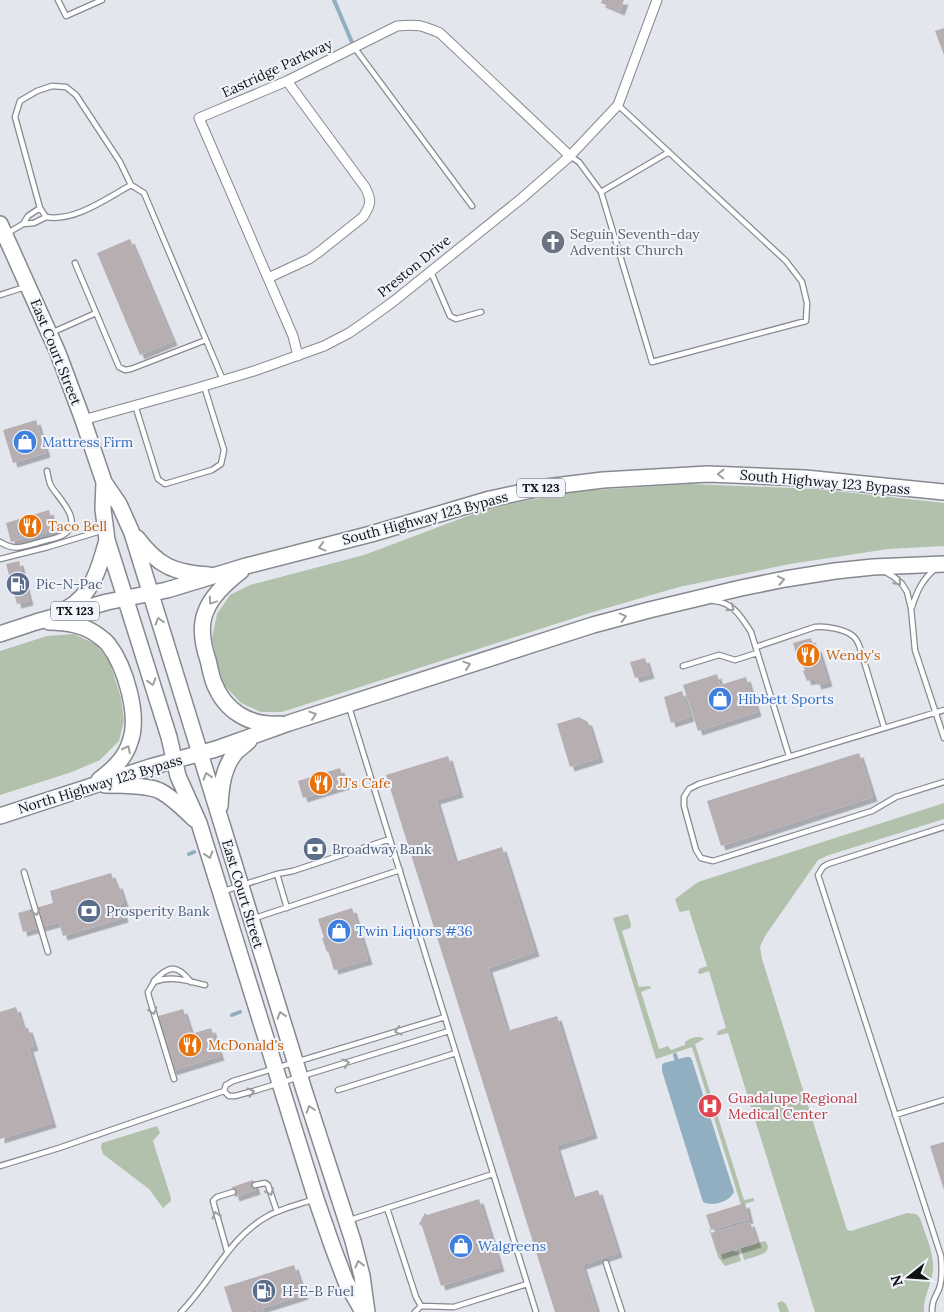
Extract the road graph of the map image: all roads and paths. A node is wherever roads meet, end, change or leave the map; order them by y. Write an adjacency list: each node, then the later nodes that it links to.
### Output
1 (58, 0): 2 (lane)
2 (102, 0)
3 (657, 0): 6 (street, Preston Drive)
4 (354, 47): 5 (street, Eastridge Parkway); 8 (street, Eastridge Parkway); 11 (lane)
5 (287, 82): 18 (street, Eastridge Parkway); 18 (street)
6 (618, 105): 7 (lane); 8 (street, Preston Drive)
7 (669, 152): 10 (lane); 10 (lane)
8 (570, 156): 10 (lane); 17 (street, Preston Drive)
9 (131, 185): 12 (lane); 13 (lane); 24 (lane)
10 (600, 192)
11 (472, 206)
12 (40, 208): 13 (lane); 14 (lane)
13 (46, 217): 14 (lane)
14 (23, 224): 15 (lane)
15 (2, 229): 19 (main road, East Court Street)
16 (76, 263): 22 (lane)
17 (431, 271): 21 (lane); 25 (street, Preston Drive)
18 (268, 278): 25 (street, Eastridge Parkway)
19 (28, 286): 20 (lane); 23 (main road, East Court Street)
20 (0, 295)
21 (481, 312)
22 (96, 313): 23 (lane); 24 (lane)
23 (50, 334): 29 (main road, East Court Street)
24 (206, 340): 26 (lane)
25 (298, 356): 26 (street, Preston Drive)
26 (223, 380): 27 (street, Preston Drive)
27 (204, 386): 28 (street, Preston Drive); 28 (lane)
28 (135, 405): 29 (street, Preston Drive)
29 (83, 420): 31 (main road, East Court Street)
30 (47, 471): 35 (lane)
31 (104, 482): 33 (main road, East Court Street); 34 (main road, East Court Street)
32 (944, 492): 38 (main road, South Highway 123 Bypass / TX 123, one-way to 38)
33 (132, 533): 40 (main road); 41 (main road, East Court Street)
34 (106, 535): 36 (lane); 42 (main road, East Court Street); 45 (main road)
35 (0, 542)
36 (0, 559)
37 (944, 564): 39 (main road); 44 (lane)
38 (246, 566): 40 (main road, South Highway 123 Bypass / TX 123); 53 (main road, one-way to 53)
39 (873, 568): 43 (main road, one-way to 39); 44 (lane, one-way to 44)
40 (215, 576): 41 (main road, South Highway 123 Bypass / TX 123)
41 (151, 593): 42 (main road, TX 123); 57 (main road, East Court Street, one-way to 41)
42 (125, 598): 45 (main road, TX 123); 59 (main road, East Court Street, one-way to 59)
43 (690, 600): 47 (lane, one-way to 47); 50 (main road, one-way to 43)
44 (911, 608): 52 (lane)
45 (44, 620): 46 (main road, TX 123); 61 (main road, one-way to 45)
46 (0, 634)
47 (755, 644): 48 (lane); 54 (lane)
48 (757, 653): 49 (lane); 58 (lane)
49 (682, 666)
50 (348, 704): 53 (main road, one-way to 50); 66 (lane)
51 (944, 710): 52 (lane)
52 (936, 713): 54 (lane); 56 (lane)
53 (290, 723): 55 (main road)
54 (884, 727): 58 (lane)
55 (254, 736): 57 (main road); 63 (main road)
56 (944, 738)
57 (200, 753): 59 (main road, North Highway 123 Bypass); 63 (main road, East Court Street, one-way to 57)
58 (789, 756): 60 (lane)
59 (174, 760): 61 (main road, North Highway 123 Bypass); 64 (main road, East Court Street)
60 (944, 782)
61 (94, 784): 62 (main road, North Highway 123 Bypass); 64 (main road)
62 (0, 816)
63 (220, 818): 70 (main road, East Court Street)
64 (199, 823): 71 (main road, East Court Street, one-way to 71)
65 (944, 827): 89 (lane)
66 (390, 839): 67 (lane); 69 (lane)
67 (400, 870): 72 (lane); 78 (lane)
68 (24, 872): 74 (lane, one-way to 74)
69 (277, 874): 70 (lane); 72 (lane)
70 (241, 886): 71 (lane); 73 (main road, East Court Street)
71 (220, 892): 82 (main road, East Court Street)
72 (287, 908): 73 (lane)
73 (251, 919): 81 (main road, East Court Street, one-way to 73)
74 (48, 952)
75 (154, 982): 76 (lane); 76 (lane); 84 (lane, one-way to 84)
76 (191, 982): 77 (lane)
77 (205, 985)
78 (445, 1017): 79 (lane); 81 (lane, one-way to 81)
79 (449, 1030): 80 (lane); 83 (lane, one-way to 79)
80 (456, 1053): 86 (lane); 91 (lane)
81 (295, 1062): 82 (lane); 83 (main road, East Court Street)
82 (275, 1068): 85 (main road, East Court Street); 87 (lane)
83 (300, 1077): 85 (lane); 97 (main road, East Court Street, one-way to 83)
84 (174, 1079)
85 (279, 1083): 87 (lane, one-way to 85); 94 (main road, East Court Street)
86 (338, 1090)
87 (224, 1091): 90 (lane)
88 (944, 1100): 89 (lane)
89 (895, 1116): 109 (lane)
90 (0, 1166)
91 (493, 1174): 95 (lane); 100 (lane)
92 (255, 1185): 96 (lane, one-way to 96)
93 (233, 1192): 98 (lane, one-way to 93)
94 (316, 1199): 96 (lane); 105 (main road, East Court Street)
95 (387, 1208): 97 (lane); 102 (lane)
96 (277, 1212): 98 (lane)
97 (347, 1222): 105 (main road, East Court Street, one-way to 97)
98 (227, 1251): 101 (lane)
99 (606, 1263): 108 (lane)
100 (527, 1284): 102 (lane); 107 (lane)
101 (188, 1304): 103 (lane); 104 (lane)
102 (421, 1306): 106 (lane)
103 (181, 1312)
104 (191, 1312)
105 (365, 1312)
106 (415, 1312)
107 (536, 1312)
108 (622, 1312)
109 (932, 1312)

